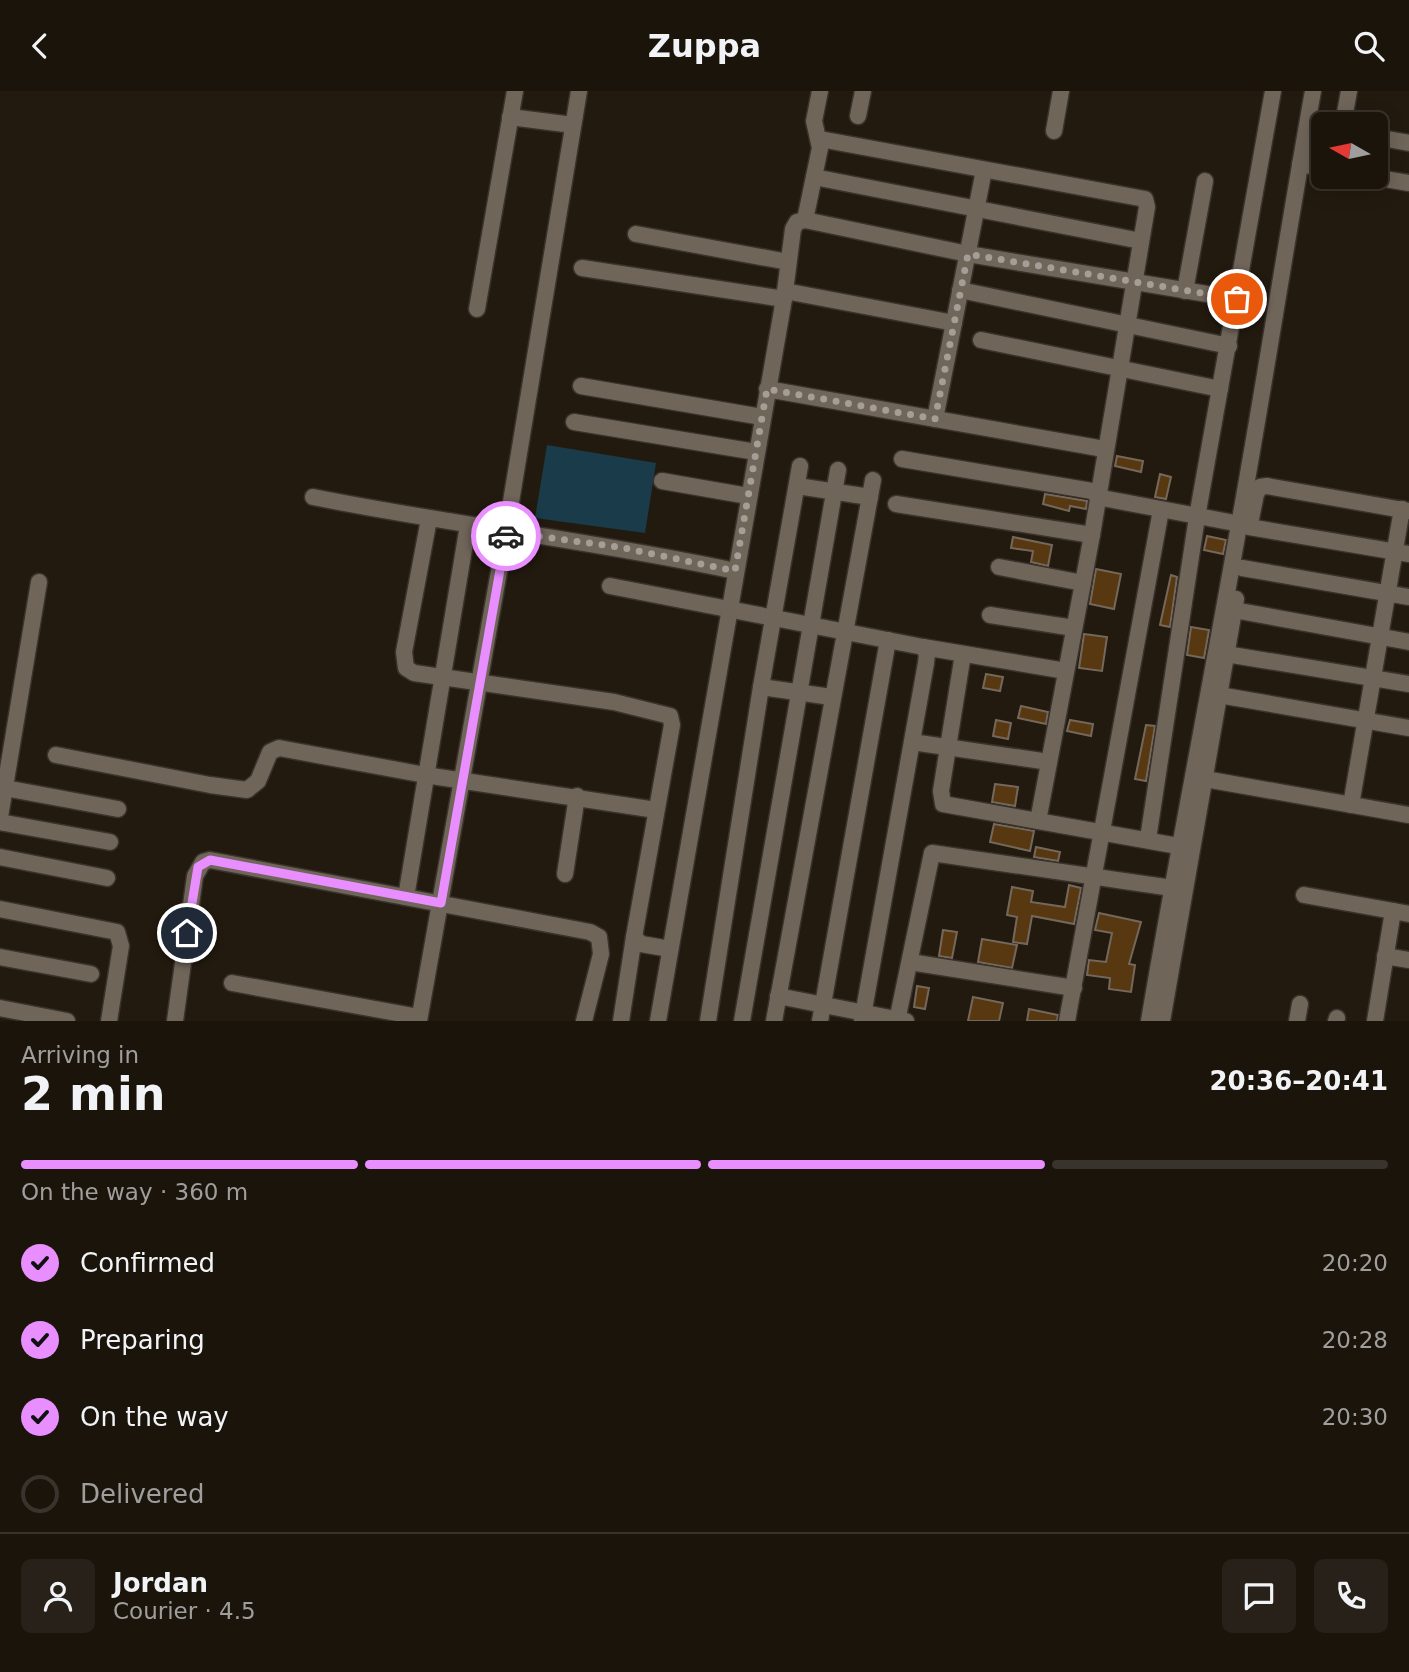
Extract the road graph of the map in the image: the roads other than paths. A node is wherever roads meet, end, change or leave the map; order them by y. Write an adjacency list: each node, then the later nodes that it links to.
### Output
1 (515, 91): 11 (street)
2 (579, 91): 12 (street)
3 (818, 91): 14 (street)
4 (863, 91): 10 (street)
5 (1062, 91): 13 (street)
6 (1273, 91): 35 (street)
7 (1313, 91): 17 (street)
8 (1349, 91): 9 (street)
9 (1345, 112)
10 (858, 116)
11 (510, 117): 12 (street); 36 (street)
12 (573, 125): 68 (street)
13 (1055, 131)
14 (820, 139): 19 (street); 20 (street)
15 (1388, 139): 16 (street)
16 (1409, 143)
17 (1300, 164): 18 (street); 67 (street)
18 (1311, 166)
19 (984, 170): 24 (street); 27 (street)
20 (814, 177): 24 (street); 25 (street)
21 (1388, 180): 23 (street)
22 (1205, 181): 33 (street)
23 (1409, 183)
24 (977, 211): 27 (street); 28 (street)
25 (805, 220): 28 (street); 29 (street)
26 (636, 234): 29 (street)
27 (1141, 241): 31 (street)
28 (968, 254): 31 (street); 32 (street)
29 (788, 262): 34 (street)
30 (582, 268): 34 (street)
31 (1134, 282): 33 (street); 38 (street)
32 (960, 289): 37 (street); 38 (street)
33 (1185, 291): 35 (street)
34 (784, 295): 37 (street); 43 (street)
35 (1237, 299): 40 (street)
36 (477, 309)
37 (954, 323): 46 (street)
38 (1127, 324): 40 (street); 41 (street)
39 (982, 340): 41 (street)
40 (1229, 346): 44 (street)
41 (1120, 368): 44 (street); 48 (street)
42 (581, 386): 45 (street)
43 (767, 389): 45 (street); 46 (street)
44 (1220, 389): 64 (street)
45 (762, 417): 49 (street)
46 (935, 419): 48 (street)
47 (574, 422): 49 (street)
48 (1104, 449): 57 (street)
49 (756, 452): 58 (street)
50 (902, 459): 57 (street)
51 (800, 466): 55 (street)
52 (838, 470): 56 (street)
53 (873, 480): 59 (street)
54 (662, 481): 58 (street)
55 (797, 485): 56 (street); 82 (street)
56 (834, 491): 59 (street); 83 (street)
57 (1098, 495): 62 (street); 69 (street)
58 (748, 496): 73 (street)
59 (870, 496): 85 (street)
60 (313, 497): 65 (street)
61 (895, 504): 69 (street)
62 (1161, 510): 64 (street); 118 (street)
63 (1405, 510): 67 (street); 70 (street)
64 (1197, 517): 67 (street); 119 (street)
65 (429, 519): 66 (street); 93 (street)
66 (468, 525): 68 (street); 93 (street)
67 (1244, 525): 70 (street); 72 (street); 121 (street)
68 (506, 532): 73 (street); 95 (street)
69 (1092, 535): 75 (street)
70 (1402, 552): 77 (street)
71 (999, 567): 75 (street)
72 (1242, 568): 77 (street); 80 (street)
73 (735, 571): 79 (street)
74 (39, 582): 110 (street)
75 (1083, 583): 84 (street)
76 (610, 586): 79 (street)
77 (1387, 594): 78 (street); 86 (street)
78 (1409, 597)
79 (728, 608): 82 (street); 133 (street)
80 (1234, 610): 86 (street); 91 (street)
81 (990, 615): 84 (street)
82 (775, 617): 83 (street); 97 (street)
83 (810, 624): 85 (street); 98 (street)
84 (1074, 628): 92 (street)
85 (845, 631): 87 (street); 100 (street)
86 (1380, 637): 88 (street); 94 (street)
87 (888, 640): 89 (street); 144 (street)
88 (1409, 642)
89 (923, 647): 90 (street); 103 (street)
90 (964, 654): 92 (street); 104 (street)
91 (1226, 654): 94 (street); 99 (street)
92 (1066, 671): 106 (street)
93 (441, 676): 95 (street); 107 (street)
94 (1373, 678): 96 (street); 101 (street)
95 (480, 682): 109 (street); 114 (street)
96 (1409, 684)
97 (761, 687): 98 (street); 153 (street)
98 (797, 692): 100 (street); 154 (street)
99 (1219, 695): 101 (street); 108 (street)
100 (831, 697): 141 (street)
101 (1366, 721): 102 (street); 112 (street)
102 (1409, 728)
103 (912, 742): 104 (street); 145 (street)
104 (948, 748): 106 (street); 117 (street)
105 (56, 755): 107 (street)
106 (1049, 762): 117 (street)
107 (425, 775): 109 (street); 128 (street)
108 (1205, 779): 112 (street); 159 (street)
109 (462, 780): 111 (street); 129 (street)
110 (2, 788): 113 (street); 116 (street)
111 (577, 796): 114 (street); 123 (street)
112 (1351, 805): 115 (street)
113 (118, 810)
114 (656, 810): 132 (street)
115 (1409, 815)
116 (0, 820): 120 (street)
117 (1038, 821): 118 (street)
118 (1104, 831): 119 (street); 125 (street)
119 (1148, 839): 121 (street)
120 (110, 842)
121 (1178, 846): 126 (street)
122 (0, 857): 124 (street)
123 (565, 874)
124 (107, 878)
125 (1094, 878): 126 (street); 137 (street); 140 (street)
126 (1172, 888): 158 (street)
127 (1304, 895): 131 (street)
128 (406, 897): 129 (street); 149 (street)
129 (441, 903): 146 (street); 150 (street)
130 (0, 909): 148 (street)
131 (1401, 912): 134 (street)
132 (634, 937): 133 (street); 151 (street)
133 (670, 949): 152 (street)
134 (1385, 956): 136 (street); 161 (street)
135 (0, 957): 138 (street)
136 (1409, 960)
137 (910, 962): 140 (street); 156 (street)
138 (91, 974)
139 (232, 983): 146 (street)
140 (1074, 988): 157 (street)
141 (778, 996): 144 (street); 155 (street)
142 (1300, 1004): 160 (street)
143 (0, 1008): 147 (street)
144 (821, 1013): 145 (street)
145 (863, 1017): 156 (street)
146 (419, 1019)
147 (67, 1021)
148 (109, 1021)
149 (175, 1021)
150 (584, 1021)
151 (621, 1021)
152 (658, 1021)
153 (708, 1021)
154 (742, 1021)
155 (774, 1021)
156 (900, 1021)
157 (1067, 1021)
158 (1149, 1021)
159 (1162, 1021)
160 (1297, 1021)
161 (1375, 1021)

